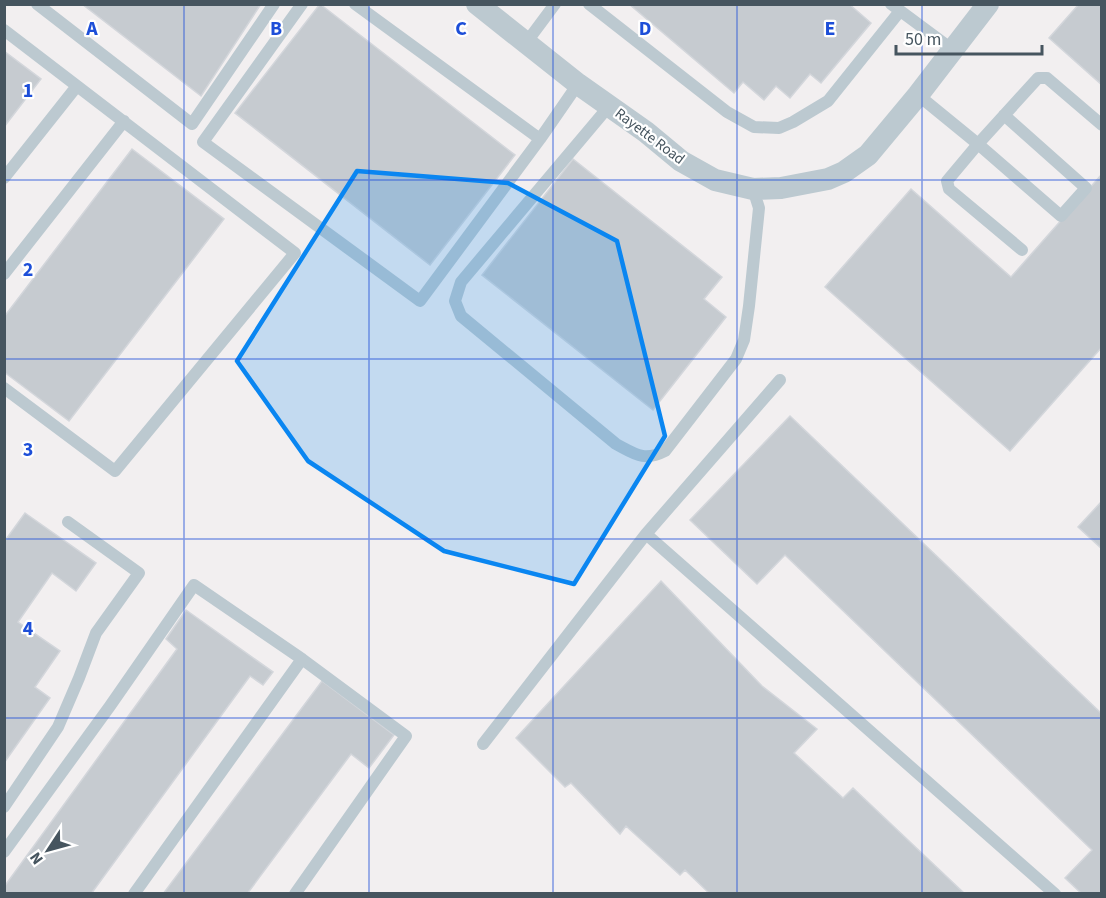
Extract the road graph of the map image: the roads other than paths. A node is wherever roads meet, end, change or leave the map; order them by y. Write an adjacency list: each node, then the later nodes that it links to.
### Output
1 (37, 4): 2 (lane)
2 (274, 4)
3 (302, 4): 20 (lane)
4 (355, 4): 20 (lane)
5 (477, 4): 11 (street, Rayette Road)
6 (555, 4): 11 (lane)
7 (589, 4): 9 (lane)
8 (988, 4): 12 (street, Rayette Road)
9 (896, 8): 12 (lane)
10 (4, 30): 14 (lane)
11 (526, 43): 13 (street, Rayette Road)
12 (953, 50): 15 (street, Rayette Road)
13 (578, 84): 16 (street, Rayette Road); 20 (lane)
14 (77, 86): 18 (lane); 22 (lane)
15 (918, 95): 21 (lane); 23 (street, Rayette Road)
16 (610, 105): 23 (street, Rayette Road); 23 (lane)
17 (1004, 115): 19 (lane); 21 (lane); 21 (lane)
18 (124, 121): 25 (lane); 27 (lane)
19 (1101, 125)
20 (540, 139)
21 (978, 144): 24 (lane)
22 (4, 178)
23 (753, 189)
24 (1022, 250)
25 (4, 274)
26 (780, 380): 29 (lane)
27 (4, 388)
28 (68, 522): 32 (lane)
29 (646, 534): 31 (lane); 36 (lane)
30 (302, 659): 33 (lane); 34 (lane); 35 (lane)
31 (483, 744)
32 (4, 807)
33 (4, 852)
34 (134, 894)
35 (295, 894)
36 (1055, 894)

